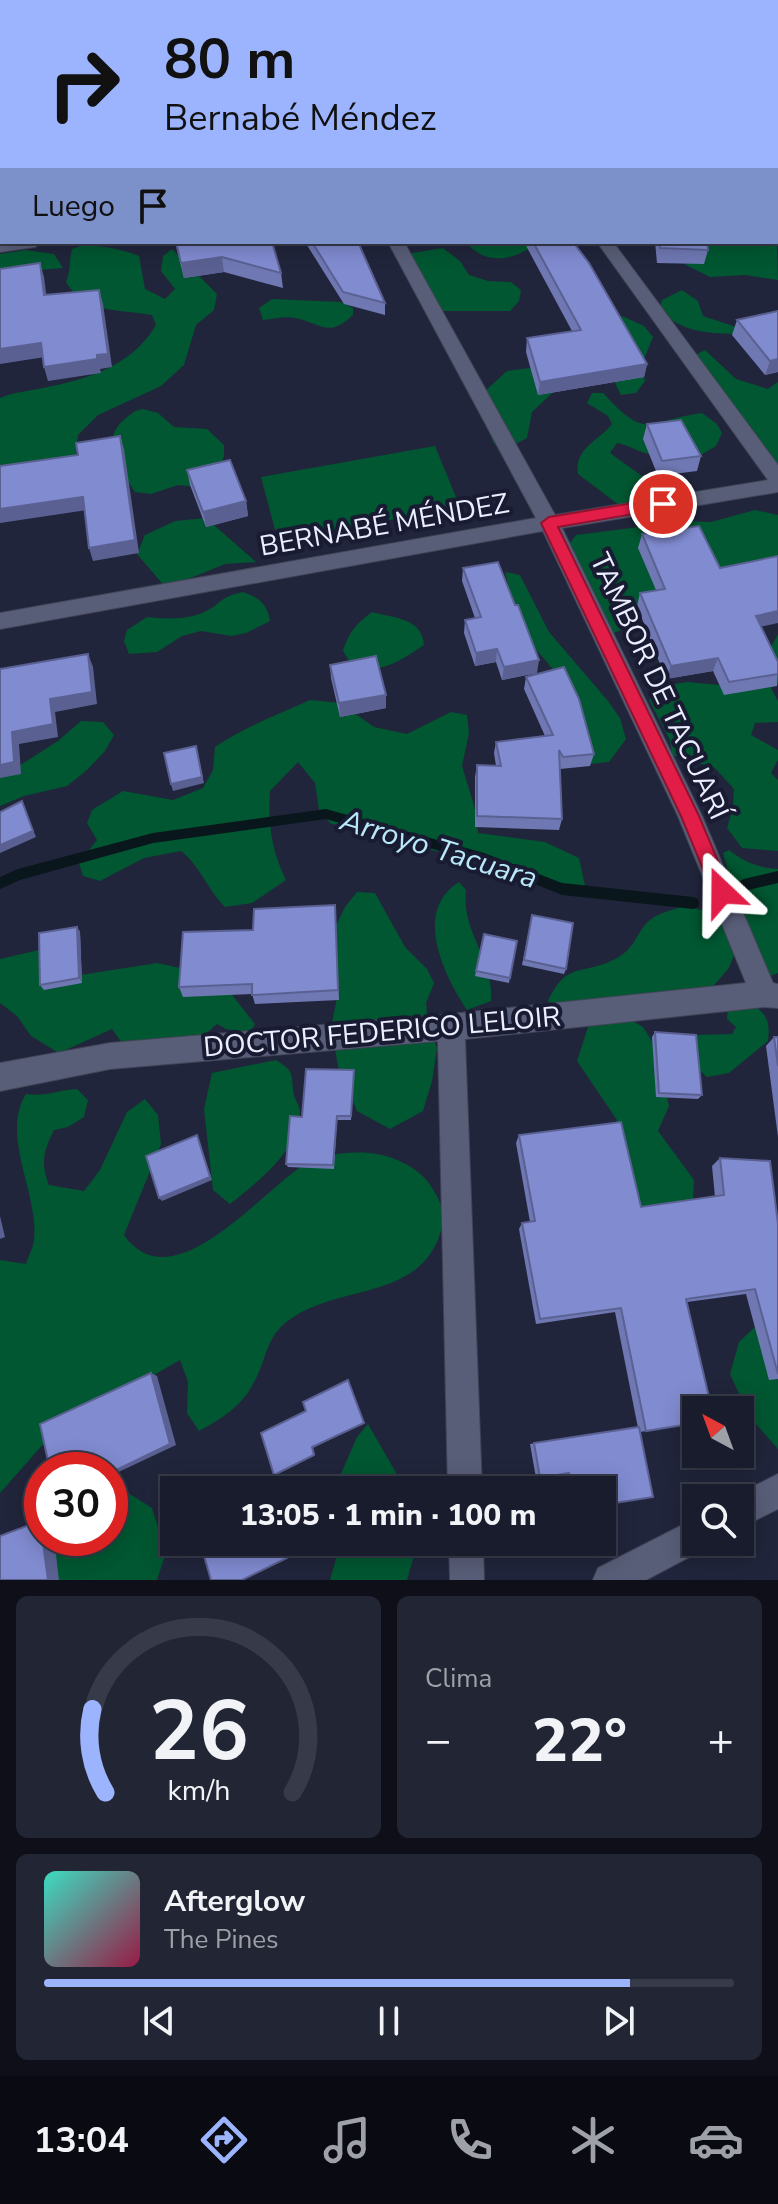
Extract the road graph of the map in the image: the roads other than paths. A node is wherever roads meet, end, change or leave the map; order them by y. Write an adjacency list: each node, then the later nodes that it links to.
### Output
1 (21, 244): 4 (street)
2 (397, 244): 6 (street, TAMBOR DE TACUARÍ)
3 (606, 244): 5 (street)
4 (0, 247)
5 (778, 482): 6 (street, BERNABÉ MÉNDEZ)
6 (549, 523): 7 (street, BERNABÉ MÉNDEZ); 8 (street, TAMBOR DE TACUARÍ)
7 (0, 621)
8 (771, 995): 9 (street, DOCTOR FEDERICO LELOIR)
9 (451, 1027): 10 (street, DOCTOR FEDERICO LELOIR); 11 (street)
10 (0, 1077)
11 (465, 1476)
12 (778, 1491): 13 (street)
13 (754, 1504)
14 (682, 1542): 17 (street)
15 (466, 1556): 16 (street)
16 (467, 1580)
17 (610, 1580)

